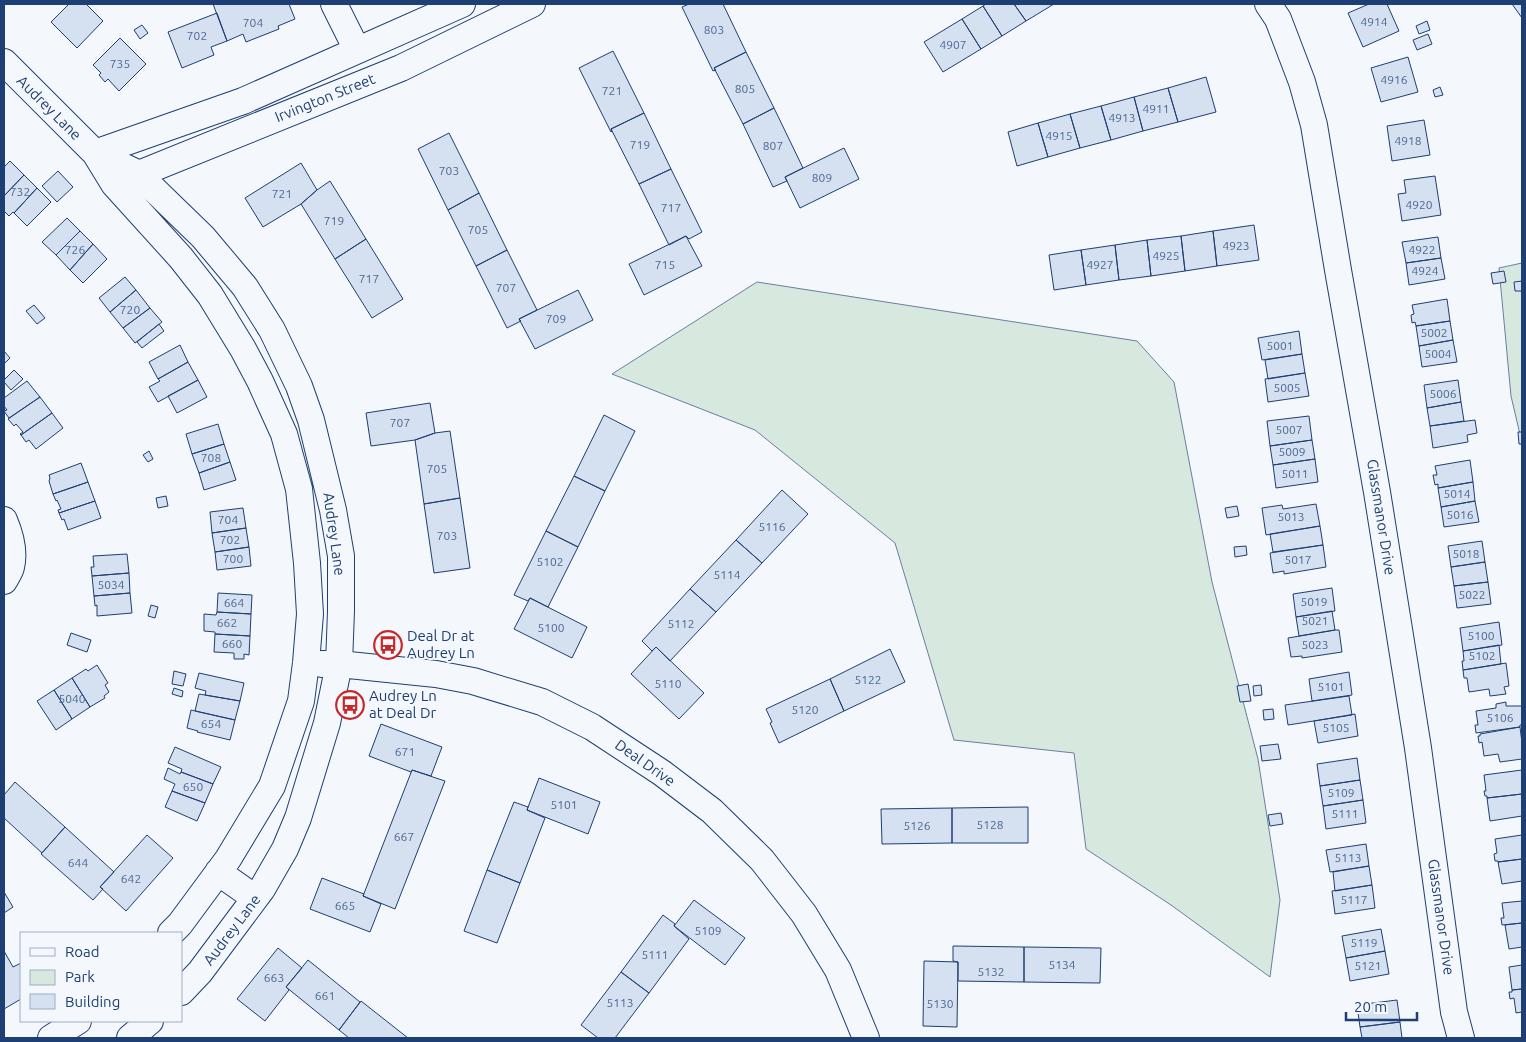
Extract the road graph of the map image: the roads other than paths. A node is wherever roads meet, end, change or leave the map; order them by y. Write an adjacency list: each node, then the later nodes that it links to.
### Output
1 (334, 4): 5 (street)
2 (462, 4): 5 (street, Irvington Street)
3 (532, 4): 8 (street, Irvington Street)
4 (1268, 4): 23 (street, Glassmanor Drive)
5 (357, 50): 7 (street, Irvington Street)
6 (4, 62): 7 (street, Audrey Lane)
7 (94, 154): 8 (street, Audrey Lane); 9 (street, Audrey Lane)
8 (137, 173): 9 (street, Irvington Street); 13 (street, Audrey Lane)
9 (114, 184): 12 (street, Audrey Lane)
10 (4, 520): 11 (street)
11 (4, 582)
12 (306, 663): 13 (street, Deal Drive); 14 (street, Audrey Lane)
13 (339, 664): 15 (street, Audrey Lane); 22 (street, Deal Drive)
14 (218, 872): 15 (street); 16 (street, Audrey Lane)
15 (255, 898): 17 (street, Audrey Lane)
16 (172, 932)
17 (182, 991)
18 (76, 1022): 20 (street)
19 (149, 1022): 21 (street)
20 (51, 1038)
21 (130, 1038)
22 (866, 1038)
23 (1461, 1038)

